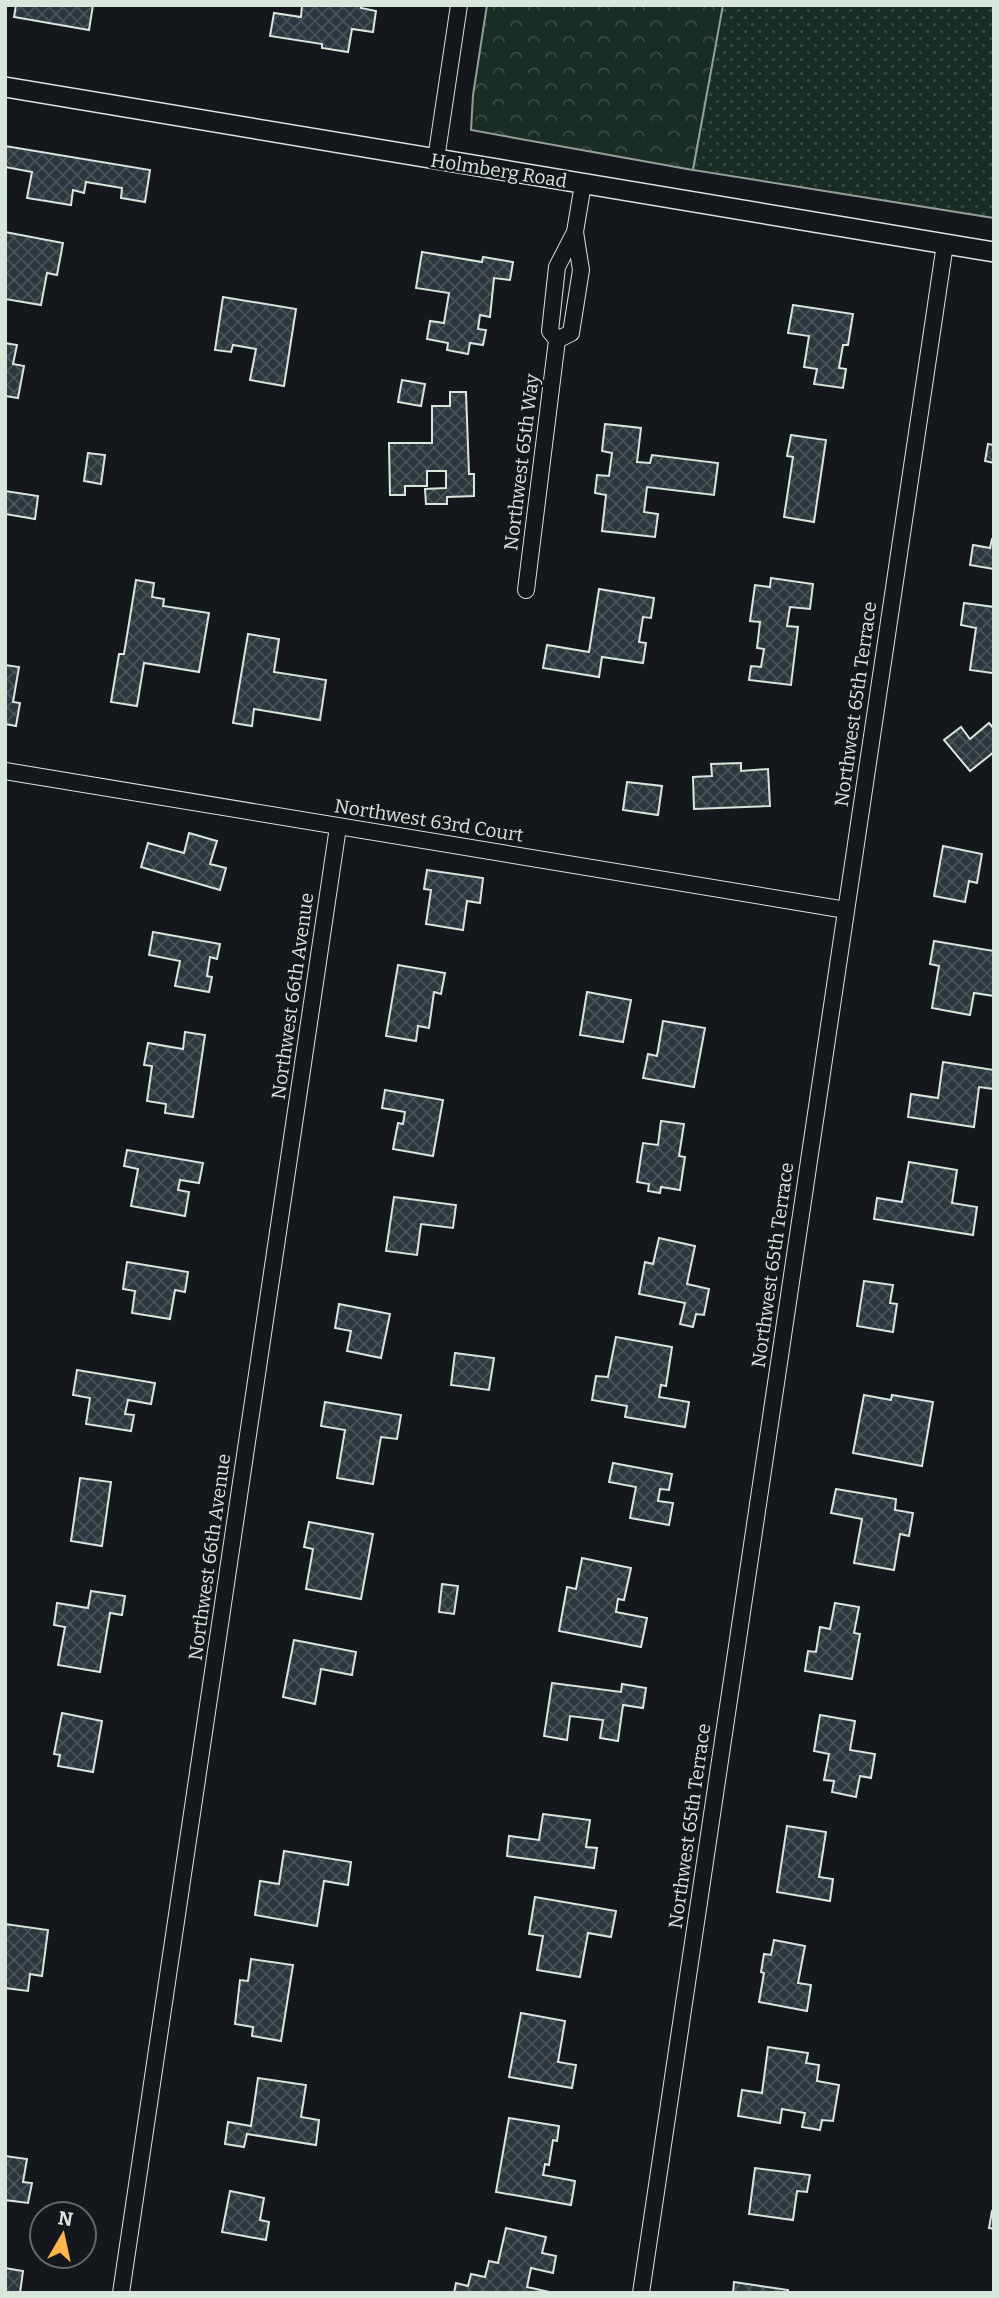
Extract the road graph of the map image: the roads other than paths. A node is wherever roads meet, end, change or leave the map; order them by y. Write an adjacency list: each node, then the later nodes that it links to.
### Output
1 (459, 5): 3 (street)
2 (5, 87): 3 (street, Holmberg Road)
3 (436, 159): 4 (street, Holmberg Road)
4 (583, 184): 5 (street, Northwest 65th Way); 6 (street, Holmberg Road)
5 (575, 232): 8 (street, Northwest 65th Way); 8 (street, Northwest 65th Way)
6 (945, 244): 7 (street, Holmberg Road); 12 (street, Northwest 65th Terrace)
7 (994, 252)
8 (557, 340): 9 (street, Northwest 65th Way)
9 (526, 590)
10 (5, 771): 11 (street, Northwest 63rd Court)
11 (338, 827): 12 (street, Northwest 63rd Court); 13 (street, Northwest 66th Avenue)
12 (846, 910): 14 (street, Northwest 65th Terrace)
13 (121, 2293)
14 (641, 2293)

